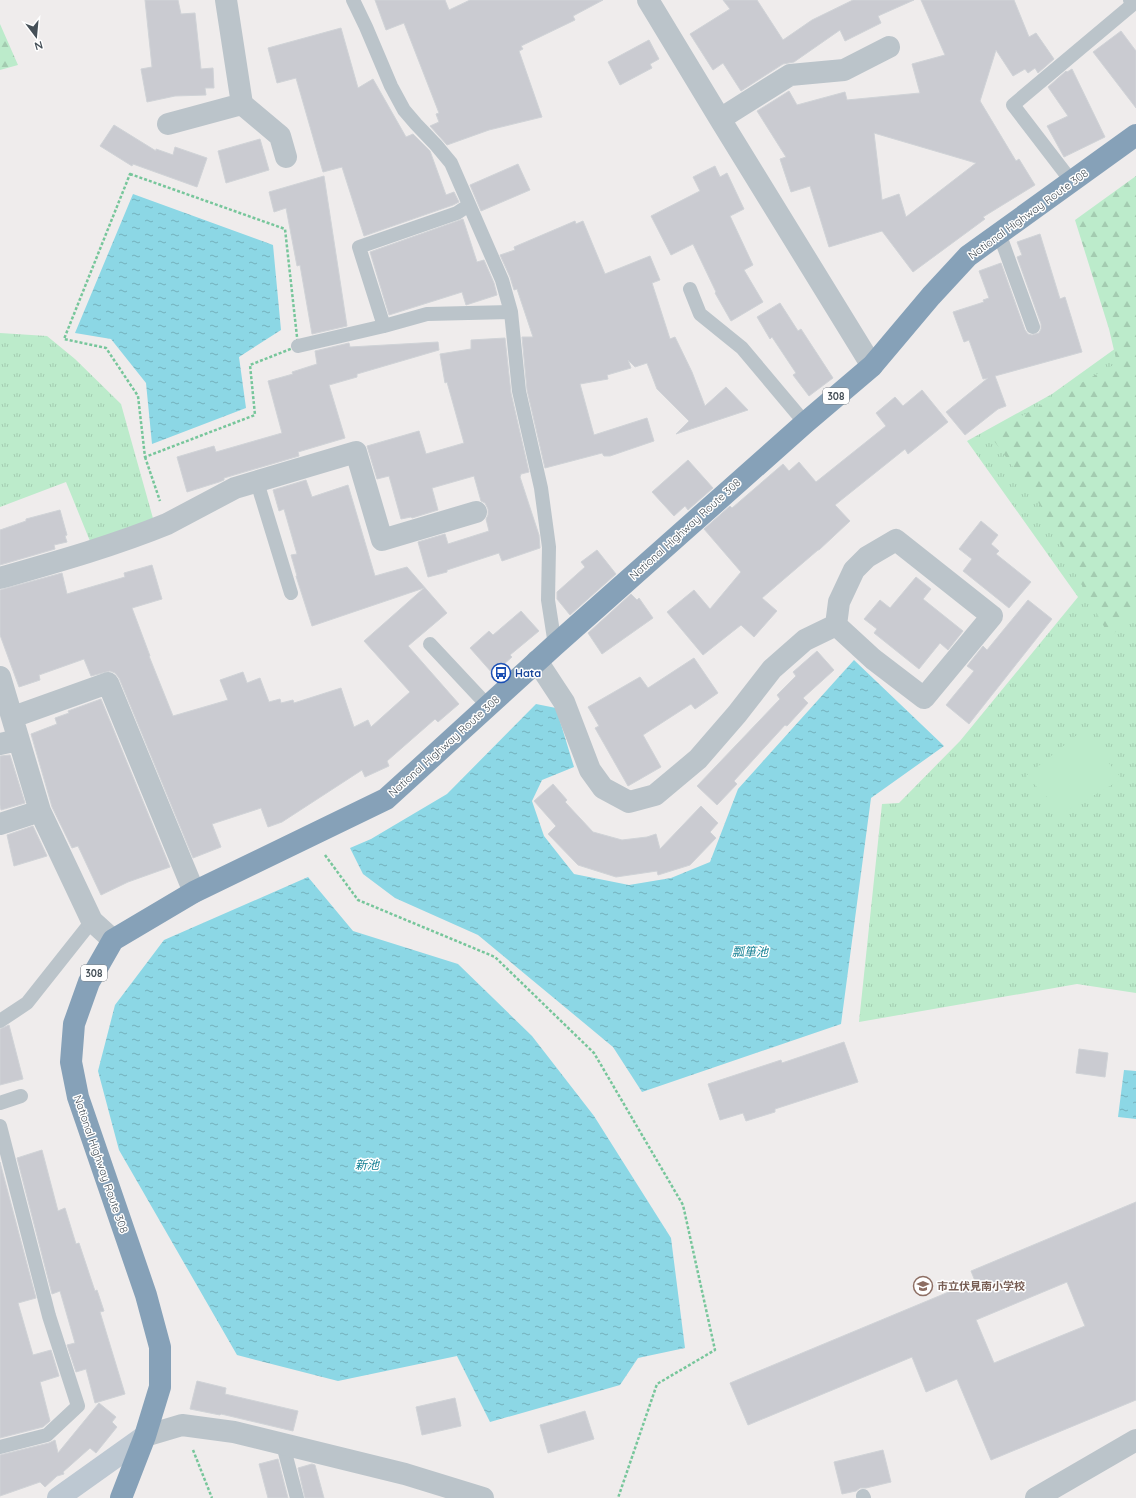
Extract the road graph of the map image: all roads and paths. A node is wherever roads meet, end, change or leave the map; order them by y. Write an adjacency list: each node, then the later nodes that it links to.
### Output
1 (226, 0): 6 (street)
2 (353, 0): 12 (lane)
3 (648, 0): 7 (street)
4 (1130, 0): 11 (lane)
5 (889, 47): 7 (street)
6 (242, 104): 8 (street); 10 (street)
7 (720, 119): 19 (street)
8 (168, 124)
9 (1136, 135): 11 (highway, National Highway Route 308 / 308)
10 (286, 157)
11 (1072, 182): 13 (highway, National Highway Route 308 / 308)
12 (469, 205): 15 (lane); 16 (lane)
13 (999, 233): 17 (lane); 19 (highway, National Highway Route 308 / 308)
14 (690, 289): 20 (lane)
15 (512, 312): 16 (lane); 29 (lane)
16 (384, 326): 18 (lane)
17 (1033, 327)
18 (298, 346): 21 (path); 21 (path)
19 (872, 366): 20 (highway, National Highway Route 308 / 308)
20 (805, 423): 29 (highway, National Highway Route 308 / 308)
21 (145, 457): 24 (path)
22 (257, 482): 23 (street); 24 (street); 26 (lane)
23 (476, 512)
24 (168, 524): 25 (street)
25 (0, 578)
26 (290, 593)
27 (836, 625): 27 (street); 30 (street)
28 (430, 644): 32 (lane)
29 (555, 645): 30 (highway, National Highway Route 308 / 308)
30 (537, 661): 32 (highway, National Highway Route 308 / 308)
31 (0, 677): 33 (street)
32 (488, 706): 37 (highway, National Highway Route 308 / 308)
33 (13, 717): 34 (street); 38 (street)
34 (9, 742): 35 (street)
35 (40, 811): 36 (street); 39 (street)
36 (0, 824)
37 (310, 836): 38 (highway, National Highway Route 308 / 308); 56 (path)
38 (194, 892): 40 (highway, National Highway Route 308 / 308)
39 (92, 921): 40 (street); 41 (lane)
40 (113, 940): 46 (highway, National Highway Route 308 / 308)
41 (0, 1021)
42 (21, 1096): 43 (lane)
43 (0, 1102)
44 (0, 1126): 49 (lane)
45 (182, 1425): 46 (street); 48 (street); 53 (path)
46 (145, 1436): 51 (street); 52 (highway, National Highway Route 308 / 308)
47 (1136, 1440): 57 (street)
48 (283, 1445): 50 (street); 54 (lane)
49 (0, 1447)
50 (457, 1494): 55 (street)
51 (58, 1498)
52 (121, 1498)
53 (212, 1498)
54 (297, 1498)
55 (482, 1498)
56 (618, 1498)
57 (1036, 1498)

